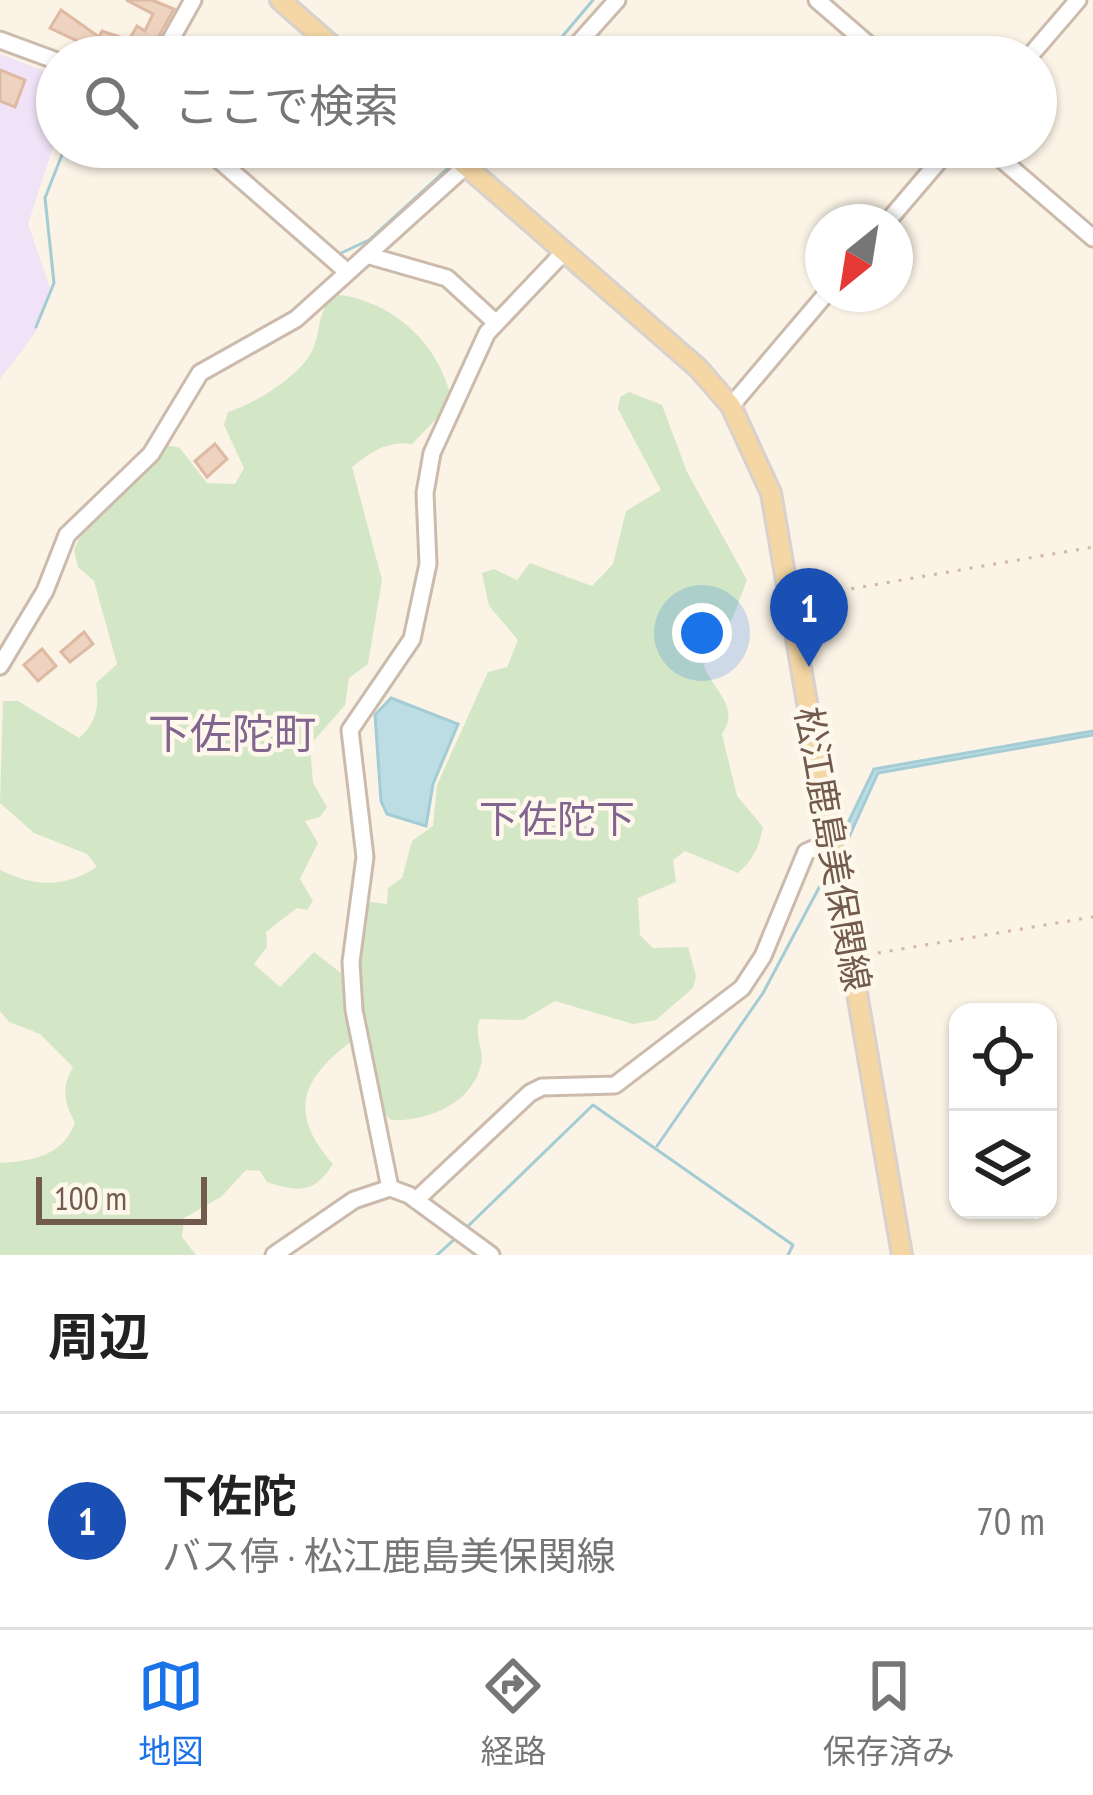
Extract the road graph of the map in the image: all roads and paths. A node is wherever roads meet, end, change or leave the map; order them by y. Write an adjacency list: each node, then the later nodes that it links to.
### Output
1 (194, 0): 6 (street)
2 (280, 0): 7 (main road)
3 (617, 0): 8 (street)
4 (817, 0): 9 (street)
5 (1078, 0): 10 (street)
6 (173, 36)
7 (321, 36)
8 (585, 36)
9 (859, 36)
10 (1047, 36)
11 (0, 40): 12 (street)
12 (36, 54)
13 (227, 168): 21 (street)
14 (933, 168): 17 (street)
15 (1011, 168): 18 (street)
16 (467, 169): 19 (main road, 松江鹿島美保関線); 20 (street)
17 (902, 204)
18 (1093, 238)
19 (563, 253): 23 (street); 24 (main road, 松江鹿島美保関線)
20 (370, 256): 21 (street); 23 (street)
21 (344, 270): 27 (street)
22 (811, 312): 24 (street)
23 (495, 322): 31 (street)
24 (731, 406): 26 (main road, 松江鹿島美保関線)
25 (1093, 547): 26 (path)
26 (790, 599): 28 (main road, 松江鹿島美保関線)
27 (0, 666)
28 (831, 841): 30 (main road, 松江鹿島美保関線); 32 (street)
29 (1093, 917): 30 (path)
30 (852, 958): 35 (main road, 松江鹿島美保関線)
31 (390, 1187): 32 (street); 33 (street)
32 (416, 1200): 34 (street)
33 (274, 1255)
34 (491, 1255)
35 (902, 1255)

